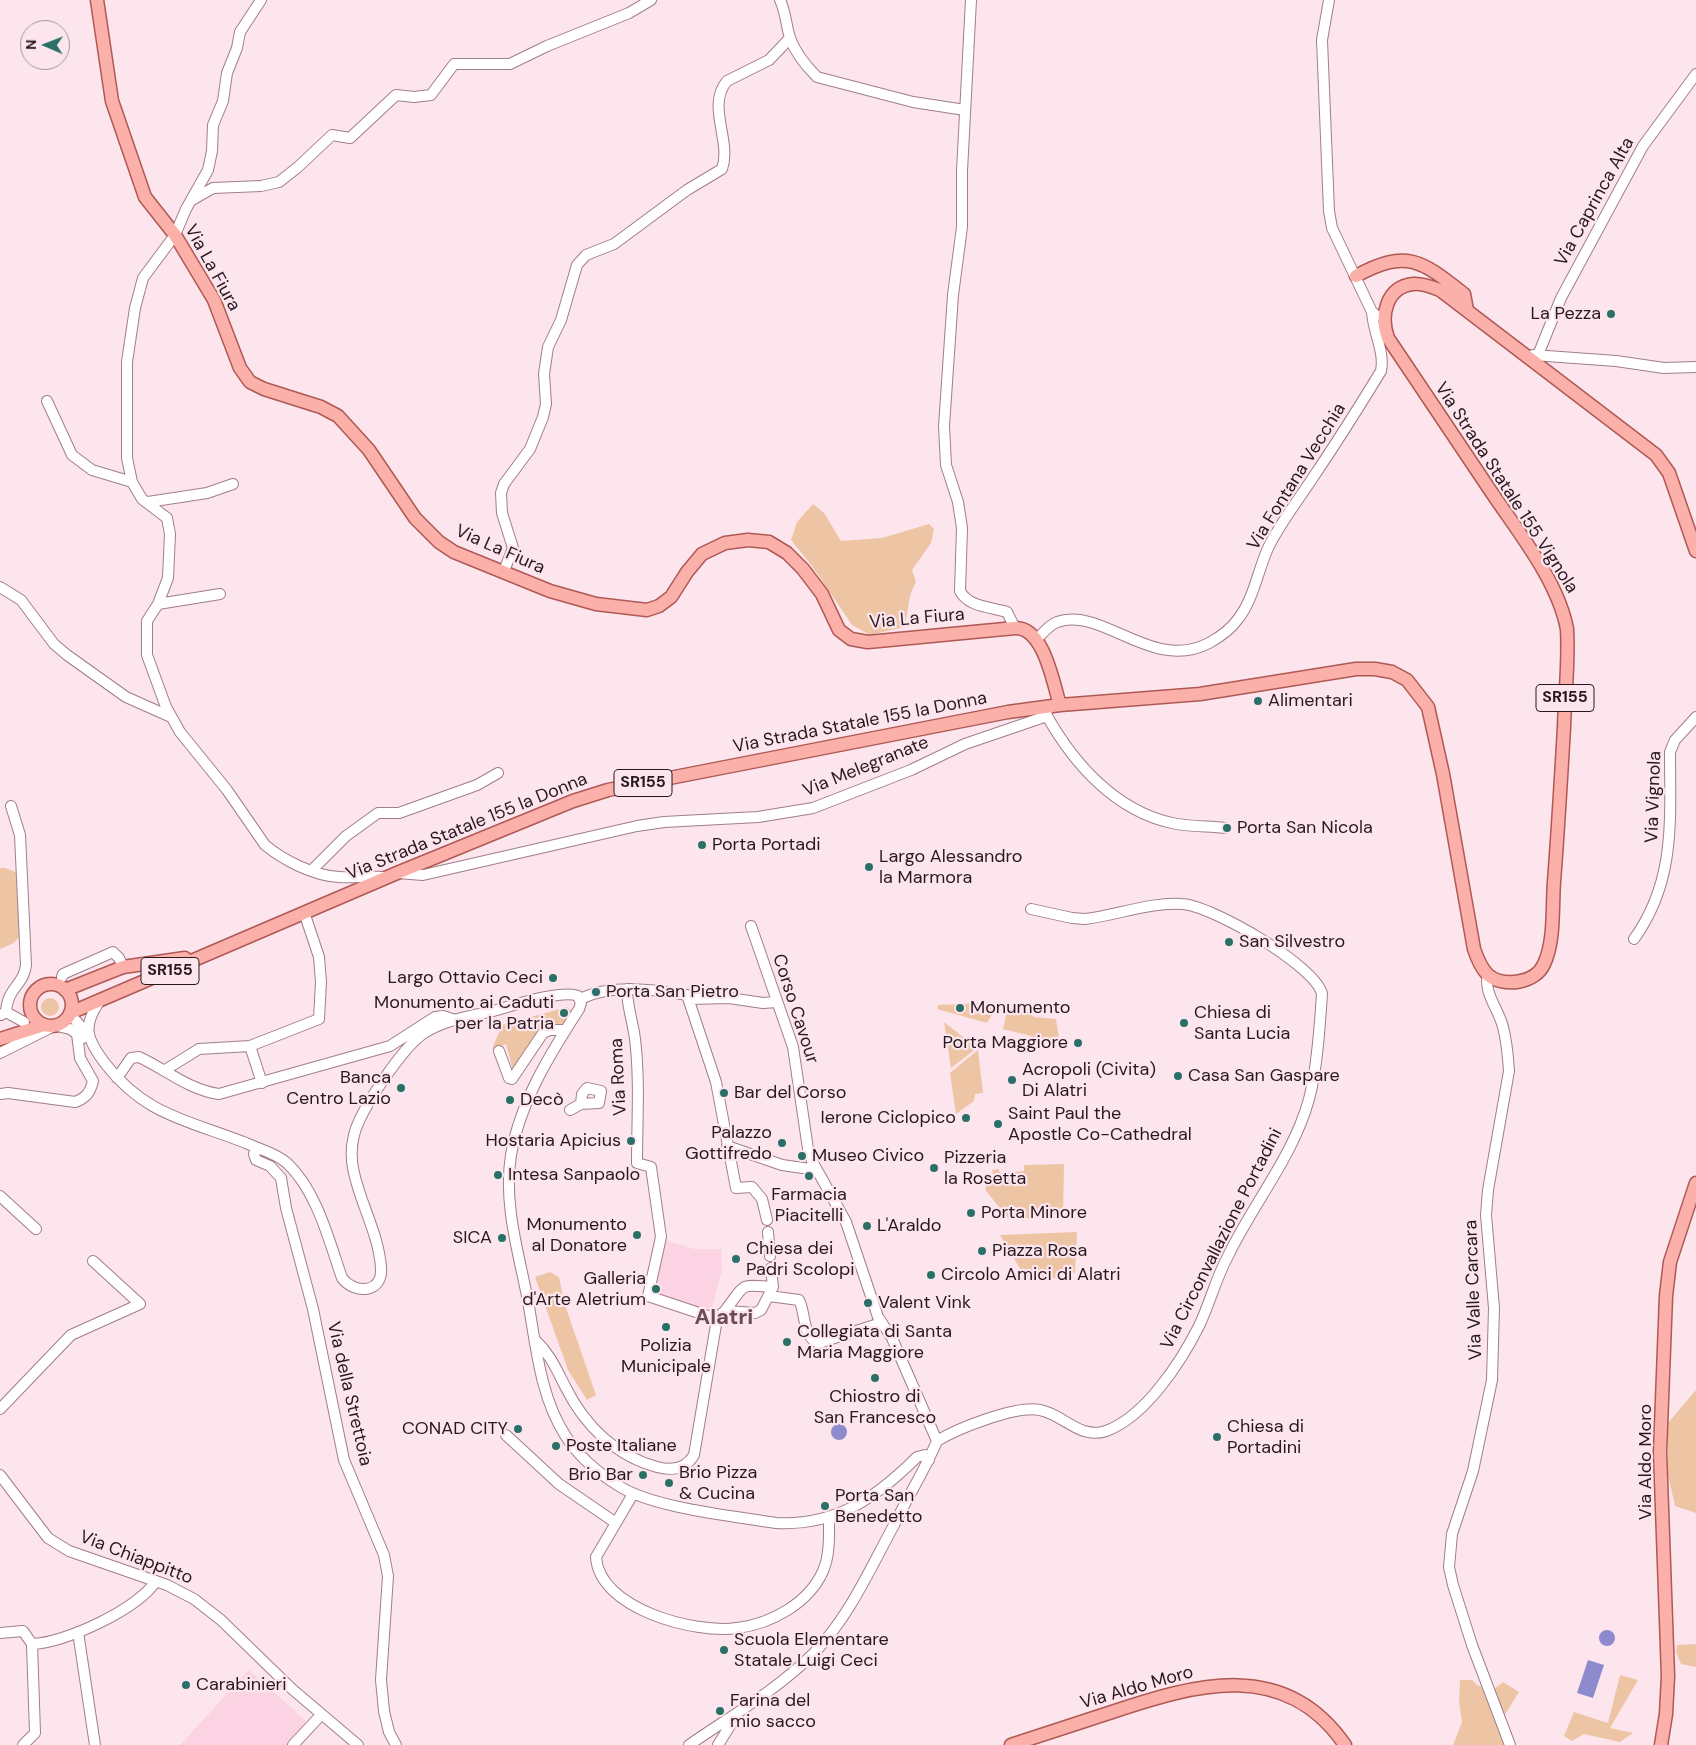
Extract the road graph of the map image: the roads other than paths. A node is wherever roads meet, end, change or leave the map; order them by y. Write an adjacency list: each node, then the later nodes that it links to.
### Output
1 (97, 0): 11 (main road, Via La Fiura)
2 (261, 0): 10 (street)
3 (651, 0): 10 (street)
4 (780, 0): 7 (street)
5 (971, 0): 9 (street)
6 (1329, 0): 12 (street)
7 (790, 38): 9 (street); 23 (street)
8 (1696, 74): 16 (street, Via Caprinca Alta)
9 (965, 110): 27 (street)
10 (191, 201): 11 (street)
11 (175, 235): 19 (street); 23 (main road, Via La Fiura)
12 (1356, 276): 13 (main road); 14 (street)
13 (1468, 310): 15 (main road); 16 (main road)
14 (1372, 312): 15 (street); 28 (street, Via Fontana Vecchia)
15 (1384, 321): 44 (main road, Via Strada Statale 155 Vignola / SR155)
16 (1532, 356): 17 (street); 22 (main road)
17 (1696, 367)
18 (47, 401): 19 (street)
19 (132, 482): 21 (street, Via Melegranate)
20 (233, 484): 21 (street)
21 (148, 502): 26 (street, Via Melegranate)
22 (1696, 551)
23 (504, 571): 27 (main road, Via La Fiura)
24 (0, 587): 31 (street)
25 (220, 594): 26 (street)
26 (158, 604): 31 (street, Via Melegranate)
27 (1015, 628): 28 (main road)
28 (1037, 639): 29 (main road)
29 (1060, 705): 30 (main road, Via Strada Statale 155 la Donna / SR155); 44 (main road, Via Strada Statale 155 la Donna / SR155)
30 (1047, 712): 35 (street); 37 (main road, Via Strada Statale 155 la Donna / SR155); 37 (street, Via Melegranate)
31 (171, 717): 36 (street, Via Melegranate)
32 (1696, 717): 41 (street, Via Vignola)
33 (498, 773): 36 (street)
34 (11, 806): 54 (street)
35 (1225, 828)
36 (311, 871): 37 (street, Via Melegranate)
37 (392, 875): 39 (main road, Via Strada Statale 155 la Donna / SR155)
38 (1031, 909): 92 (street, Via Circonvallazione Portadini)
39 (304, 912): 43 (main road, Via Strada Statale 155 la Donna / SR155); 63 (street)
40 (751, 926): 52 (street, Corso Cavour)
41 (1634, 939)
42 (123, 967): 43 (main road); 45 (street); 46 (main road); 47 (main road)
43 (165, 968): 46 (main road, SR155)
44 (1488, 975): 113 (street, Via Valle Carcara)
45 (62, 977)
46 (130, 988): 51 (main road, SR155)
47 (65, 990): 53 (main road); 55 (main road)
48 (627, 990): 49 (street); 50 (street); 85 (street, Via Roma)
49 (580, 999): 56 (street); 59 (street)
50 (688, 999): 52 (street); 72 (street)
51 (99, 1002): 55 (main road, SR155); 62 (street)
52 (776, 1002): 74 (street, Corso Cavour)
53 (30, 1008): 57 (main road); 58 (main road)
54 (3, 1014): 57 (street)
55 (70, 1014): 58 (main road); 62 (street)
56 (455, 1020): 68 (street); 73 (street)
57 (24, 1022): 61 (main road)
58 (51, 1026): 60 (street); 61 (main road); 65 (street)
59 (566, 1030): 64 (street); 87 (street)
60 (77, 1034): 62 (street); 69 (street)
61 (3, 1038)
62 (90, 1041): 67 (street)
63 (250, 1046): 66 (street); 68 (street)
64 (499, 1051)
65 (0, 1053)
66 (165, 1070): 67 (street); 68 (street)
67 (117, 1078): 73 (street)
68 (262, 1083)
69 (0, 1094)
70 (581, 1104): 71 (street)
71 (570, 1110)
72 (727, 1146): 74 (street); 77 (street)
73 (256, 1148): 108 (street, Via della Strettoia)
74 (815, 1170): 86 (street, Corso Cavour)
75 (1696, 1183): 114 (main road, Via Aldo Moro)
76 (0, 1196): 78 (street)
77 (767, 1220)
78 (36, 1229)
79 (768, 1234): 80 (street)
80 (770, 1256)
81 (93, 1261): 90 (street)
82 (771, 1268): 83 (street)
83 (771, 1292): 84 (street); 84 (street); 86 (street)
84 (726, 1311): 85 (street)
85 (716, 1319): 88 (street)
86 (882, 1323): 92 (street, Corso Cavour)
87 (535, 1340): 88 (street); 89 (street)
88 (552, 1360): 89 (street)
89 (540, 1363): 95 (street)
90 (0, 1409)
91 (506, 1435): 97 (street)
92 (937, 1441): 93 (street)
93 (929, 1460): 96 (street); 103 (street)
94 (0, 1475): 98 (street, Via Chiappitto)
95 (633, 1494): 96 (street); 97 (street)
96 (829, 1518): 97 (street)
97 (616, 1523)
98 (156, 1581): 99 (street); 102 (street, Via Chiappitto)
99 (78, 1632): 101 (street); 105 (street)
100 (0, 1633): 101 (street)
101 (32, 1644): 104 (street)
102 (321, 1714): 106 (street); 107 (street, Via Chiappitto)
103 (737, 1715): 109 (street); 110 (street)
104 (23, 1745)
105 (95, 1745)
106 (293, 1745)
107 (358, 1745)
108 (396, 1745)
109 (689, 1745)
110 (718, 1745)
111 (1011, 1745): 112 (main road, Via Aldo Moro)
112 (1345, 1745)
113 (1510, 1745)
114 (1661, 1745)

